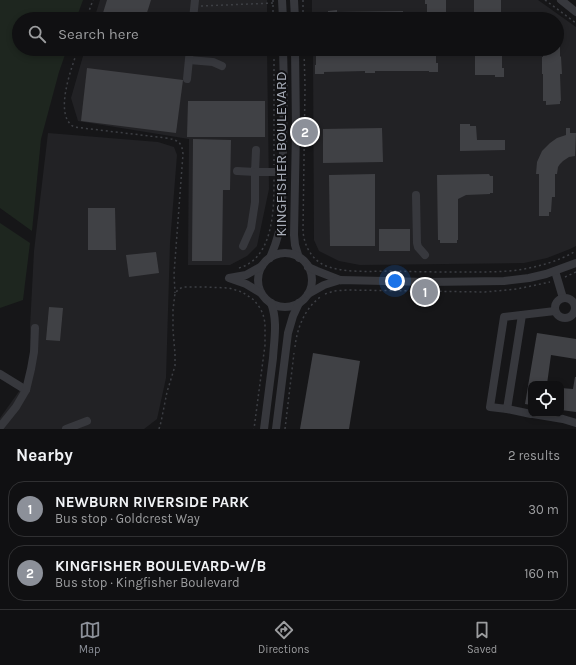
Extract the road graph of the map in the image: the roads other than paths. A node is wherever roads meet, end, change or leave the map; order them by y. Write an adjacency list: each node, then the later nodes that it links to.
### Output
1 (282, 0): 4 (street)
2 (294, 0): 5 (street)
3 (561, 0): 6 (street)
4 (283, 12)
5 (294, 12)
6 (576, 12)
7 (189, 56): 10 (street)
8 (283, 56): 16 (street, KINGFISHER BOULEVARD)
9 (295, 56): 21 (street, KINGFISHER BOULEVARD)
10 (189, 60): 11 (street); 12 (street)
11 (222, 66)
12 (187, 78)
13 (256, 150): 15 (street)
14 (237, 171): 15 (street)
15 (256, 172): 16 (street); 18 (street)
16 (283, 172): 20 (street, KINGFISHER BOULEVARD)
17 (416, 195): 19 (street)
18 (243, 246)
19 (425, 255)
20 (270, 258): 21 (street); 23 (street)
21 (299, 258): 24 (street)
22 (576, 263): 25 (street)
23 (262, 266): 27 (street); 27 (street)
24 (308, 267): 26 (street); 28 (street)
25 (555, 271): 26 (street); 29 (street)
26 (340, 280): 28 (street)
27 (261, 293): 31 (street)
28 (308, 294): 30 (street)
29 (563, 298): 32 (street); 33 (street)
30 (299, 303): 31 (street); 46 (street)
31 (271, 304): 45 (street)
32 (575, 304): 33 (street)
33 (555, 311): 34 (street)
34 (522, 315): 38 (street); 38 (street)
35 (35, 328): 37 (street)
36 (0, 374): 37 (street)
37 (26, 390): 43 (street)
38 (507, 409): 39 (street)
39 (528, 413)
40 (551, 417): 42 (street)
41 (87, 421): 44 (street)
42 (576, 423)
43 (0, 427)
44 (66, 429)
45 (264, 429)
46 (276, 429)

